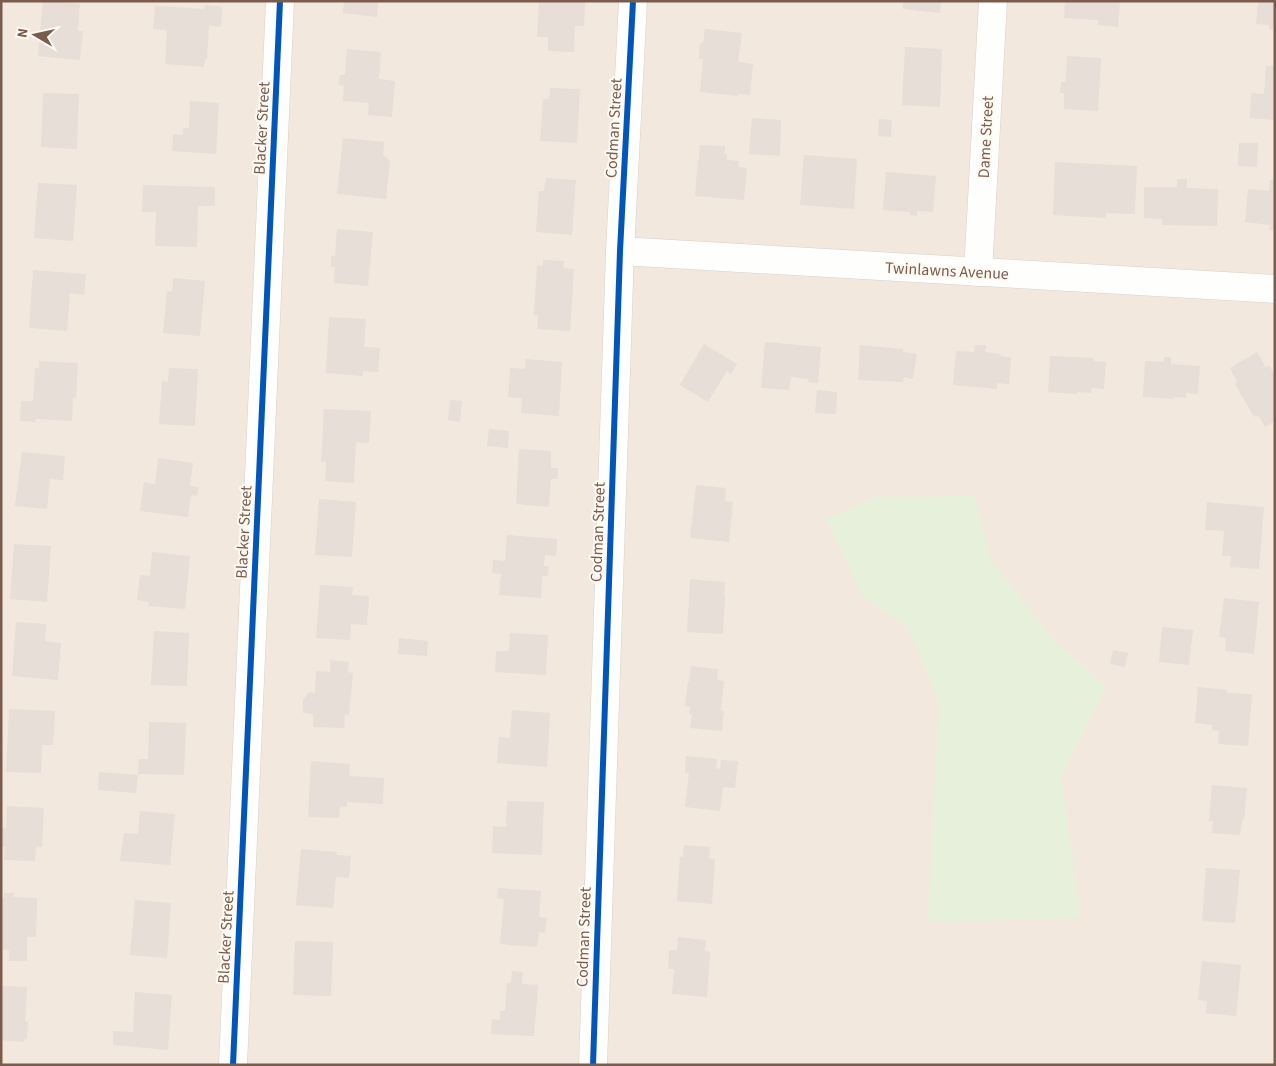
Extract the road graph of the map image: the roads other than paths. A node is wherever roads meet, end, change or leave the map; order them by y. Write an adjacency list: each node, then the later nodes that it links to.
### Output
1 (280, 1): 7 (street, Blacker Street)
2 (632, 1): 4 (street, Codman Street)
3 (993, 1): 5 (street, Dame Street)
4 (620, 251): 5 (street, Twinlawns Avenue); 8 (street, Codman Street)
5 (978, 272): 6 (street, Twinlawns Avenue)
6 (1275, 289)
7 (233, 1065)
8 (592, 1065)

